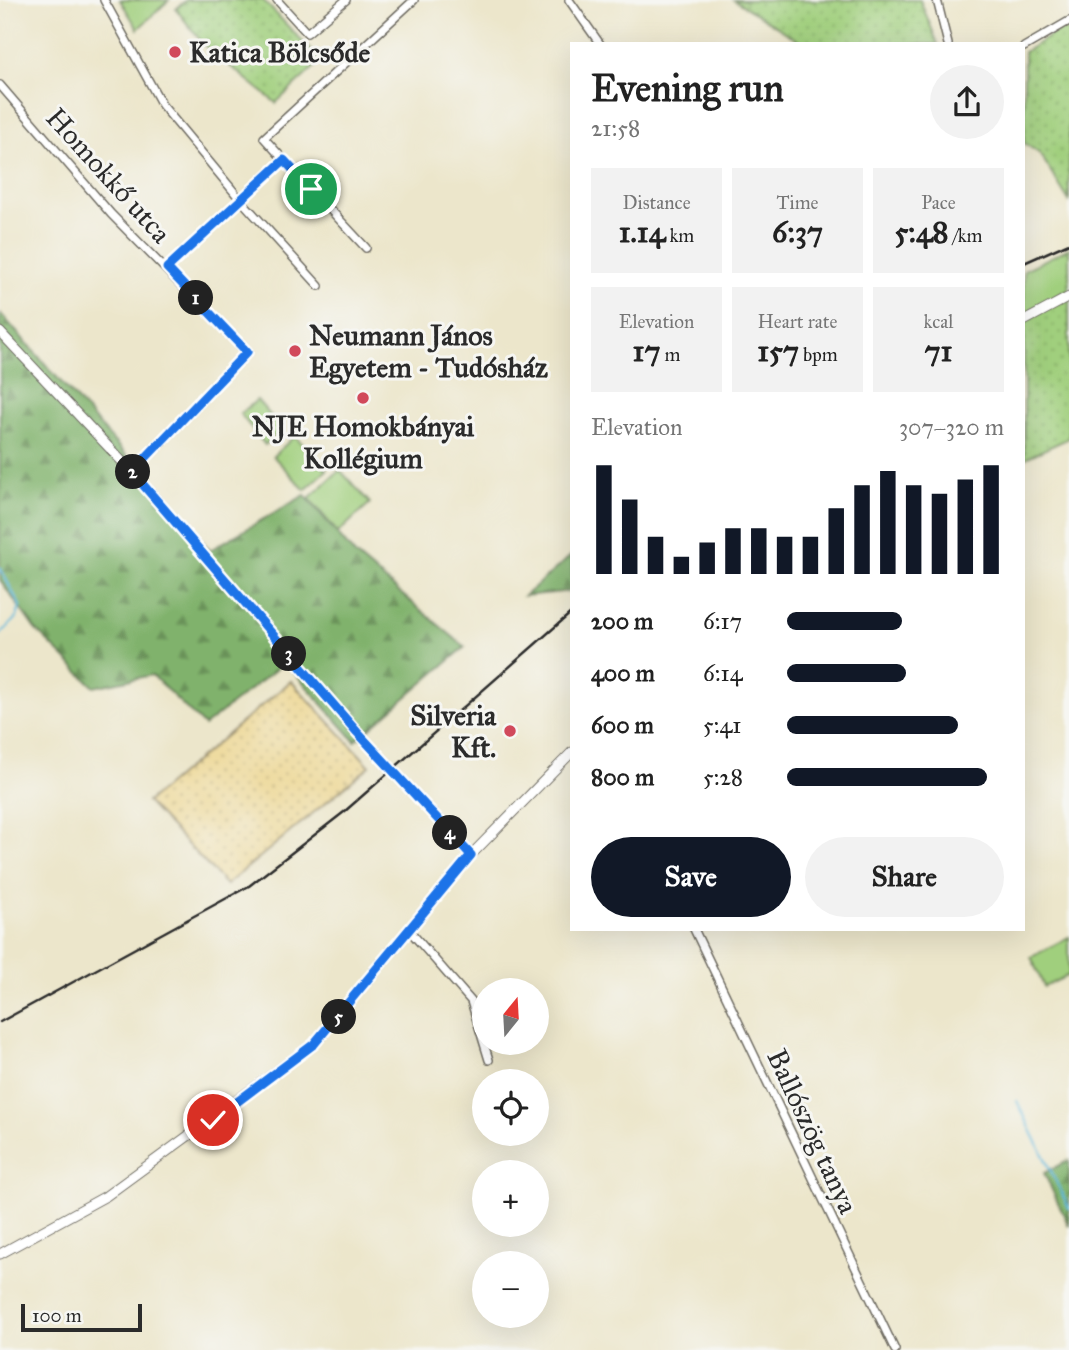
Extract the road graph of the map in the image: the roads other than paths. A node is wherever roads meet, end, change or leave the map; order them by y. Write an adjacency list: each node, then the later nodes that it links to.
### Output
1 (104, 0): 13 (street)
2 (277, 0): 3 (street)
3 (346, 0)
4 (414, 0): 12 (street)
5 (569, 0): 8 (street)
6 (937, 0): 9 (street)
7 (1069, 21): 10 (street)
8 (599, 42)
9 (948, 42)
10 (1025, 46)
11 (0, 85): 15 (street, Homokkő utca)
12 (284, 160): 13 (street); 14 (street)
13 (240, 200): 15 (street); 16 (street)
14 (366, 248)
15 (167, 268): 20 (street, Homokkő utca)
16 (319, 286)
17 (1069, 298): 18 (street)
18 (1025, 320)
19 (0, 332): 20 (street)
20 (132, 472): 22 (street)
21 (570, 754): 22 (street)
22 (471, 855): 23 (street)
23 (409, 930): 25 (street); 26 (street)
24 (695, 931): 27 (street, Ballószög tanya)
25 (489, 1060)
26 (0, 1254)
27 (895, 1350)

